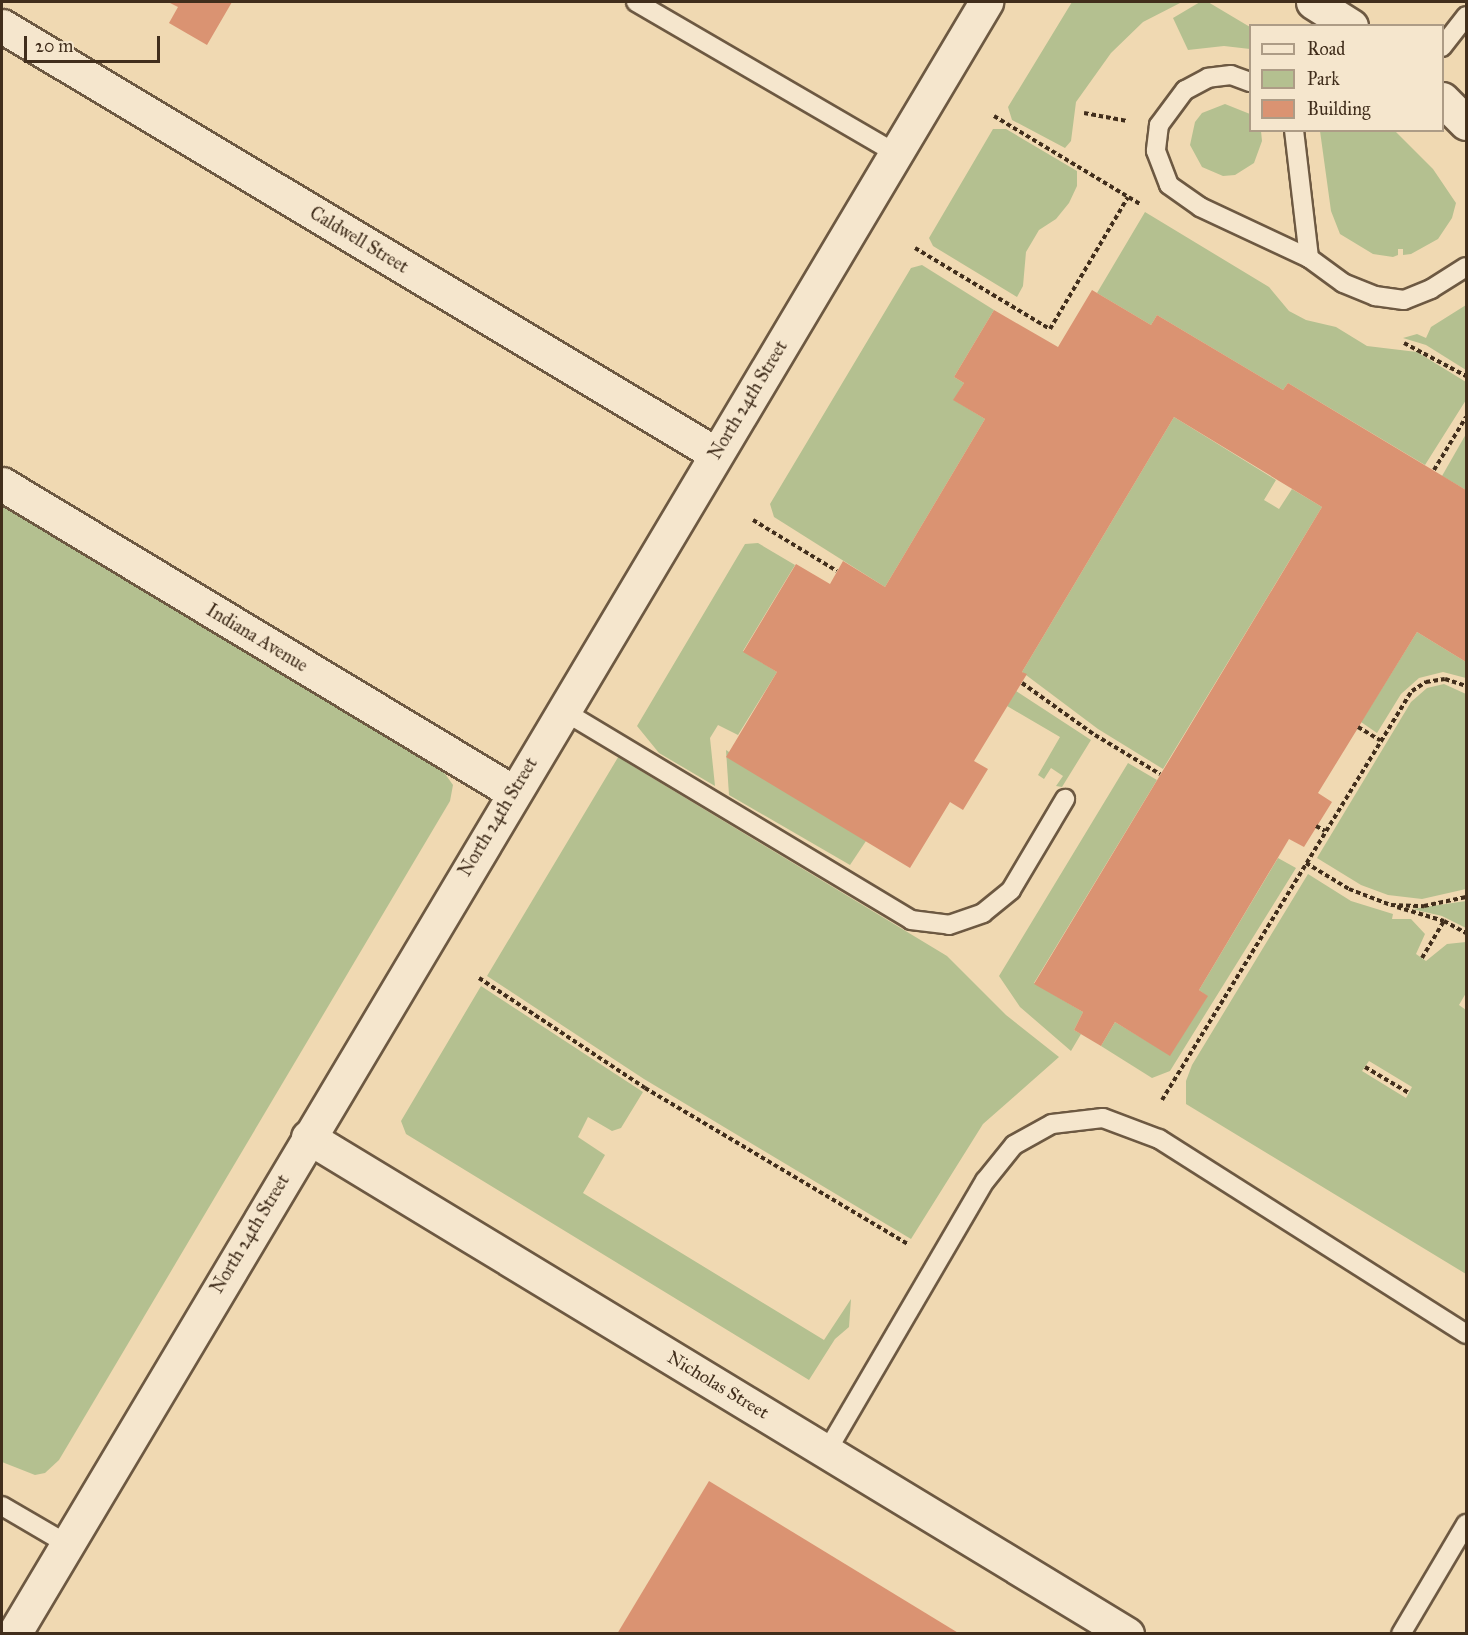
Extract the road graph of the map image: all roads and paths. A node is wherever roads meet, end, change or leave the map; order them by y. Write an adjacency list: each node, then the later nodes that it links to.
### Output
1 (636, 2): 15 (lane)
2 (986, 2): 15 (street, North 24th Street)
3 (1313, 2): 5 (street)
4 (1467, 16): 7 (lane)
5 (1348, 24)
6 (2, 26): 24 (street, Caldwell Street)
7 (1444, 46)
8 (1249, 81): 19 (lane)
9 (1444, 100): 13 (street)
10 (1084, 113): 12 (path)
11 (994, 116): 16 (path)
12 (1133, 122)
13 (1467, 123)
14 (1294, 132): 19 (lane)
15 (895, 153): 24 (street, North 24th Street)
16 (1128, 197): 17 (path); 18 (path)
17 (1146, 208)
18 (915, 248)
19 (1309, 258): 20 (lane)
20 (1467, 267)
21 (1404, 343): 22 (path)
22 (1467, 376)
23 (1467, 417): 25 (path)
24 (716, 454): 31 (street, North 24th Street)
25 (1434, 470)
26 (2, 484): 35 (street, Indiana Avenue)
27 (753, 520): 28 (path)
28 (837, 571)
29 (1022, 683): 34 (path)
30 (1467, 686): 33 (path)
31 (562, 710): 35 (street, North 24th Street); 36 (lane)
32 (1358, 727): 33 (path)
33 (1380, 740): 38 (path)
34 (1160, 774)
35 (513, 792): 49 (street, North 24th Street)
36 (1065, 799)
37 (1316, 826): 38 (path)
38 (1325, 831): 39 (path)
39 (1306, 863): 41 (path); 48 (path)
40 (1467, 897): 41 (path)
41 (1390, 905): 42 (path)
42 (1444, 921): 43 (path); 44 (path)
43 (1467, 933)
44 (1422, 958)
45 (479, 978): 50 (path)
46 (1365, 1067): 47 (path)
47 (1409, 1093)
48 (1162, 1101)
49 (308, 1137): 52 (street, Nicholas Street); 55 (street, North 24th Street)
50 (913, 1248)
51 (1467, 1334): 52 (lane)
52 (827, 1451): 57 (street, Nicholas Street)
53 (2, 1506): 55 (lane)
54 (1467, 1524): 58 (lane)
55 (67, 1544): 56 (street, North 24th Street)
56 (14, 1634)
57 (1127, 1634)
58 (1401, 1634)

